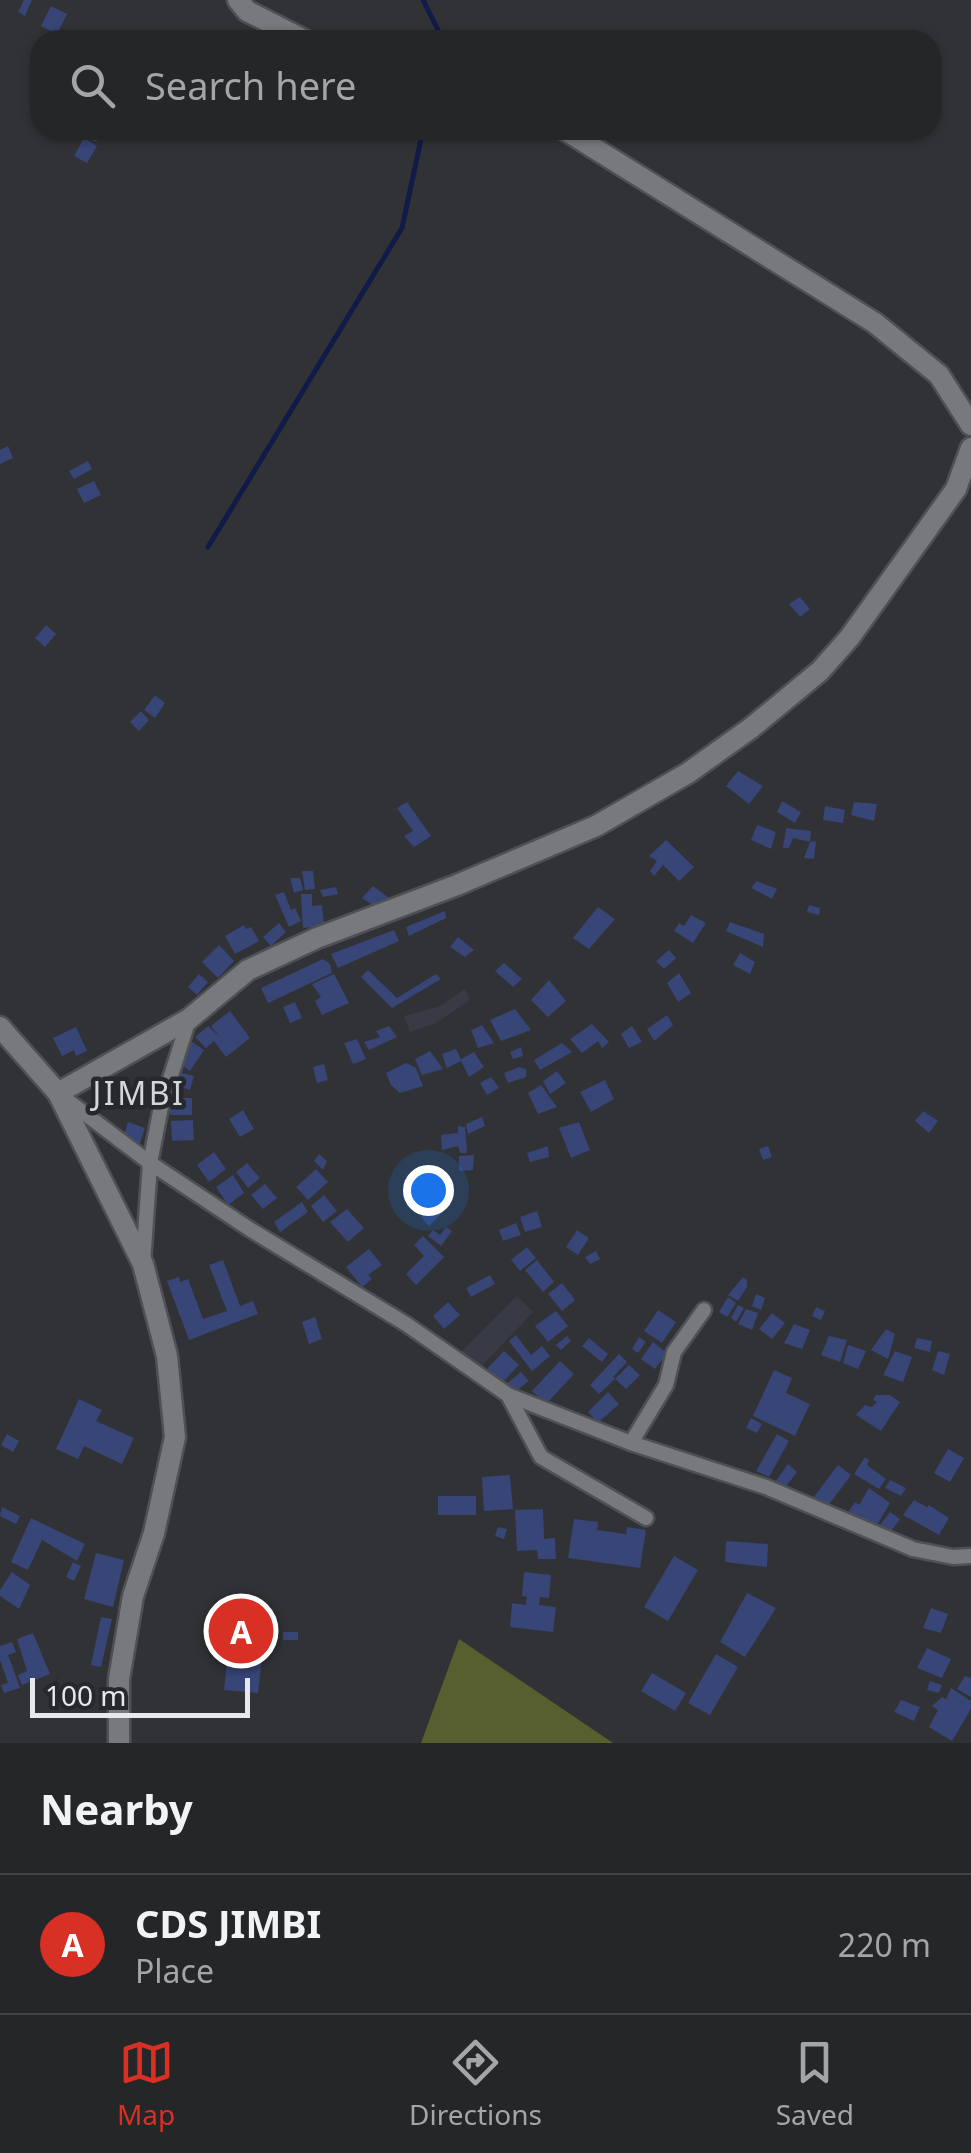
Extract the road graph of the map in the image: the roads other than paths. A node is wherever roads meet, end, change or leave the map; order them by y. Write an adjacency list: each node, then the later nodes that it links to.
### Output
1 (238, 0): 2 (main road)
2 (285, 30)
3 (581, 140): 4 (main road)
4 (971, 425)
5 (971, 448): 6 (main road)
6 (189, 1019): 8 (main road); 9 (street)
7 (0, 1028): 8 (main road)
8 (58, 1094): 9 (street); 10 (main road)
9 (150, 1163): 10 (street); 12 (street)
10 (143, 1264): 16 (main road)
11 (704, 1310): 13 (street)
12 (508, 1395): 13 (street); 14 (street)
13 (630, 1443): 15 (street)
14 (646, 1518)
15 (971, 1556)
16 (119, 1743)

